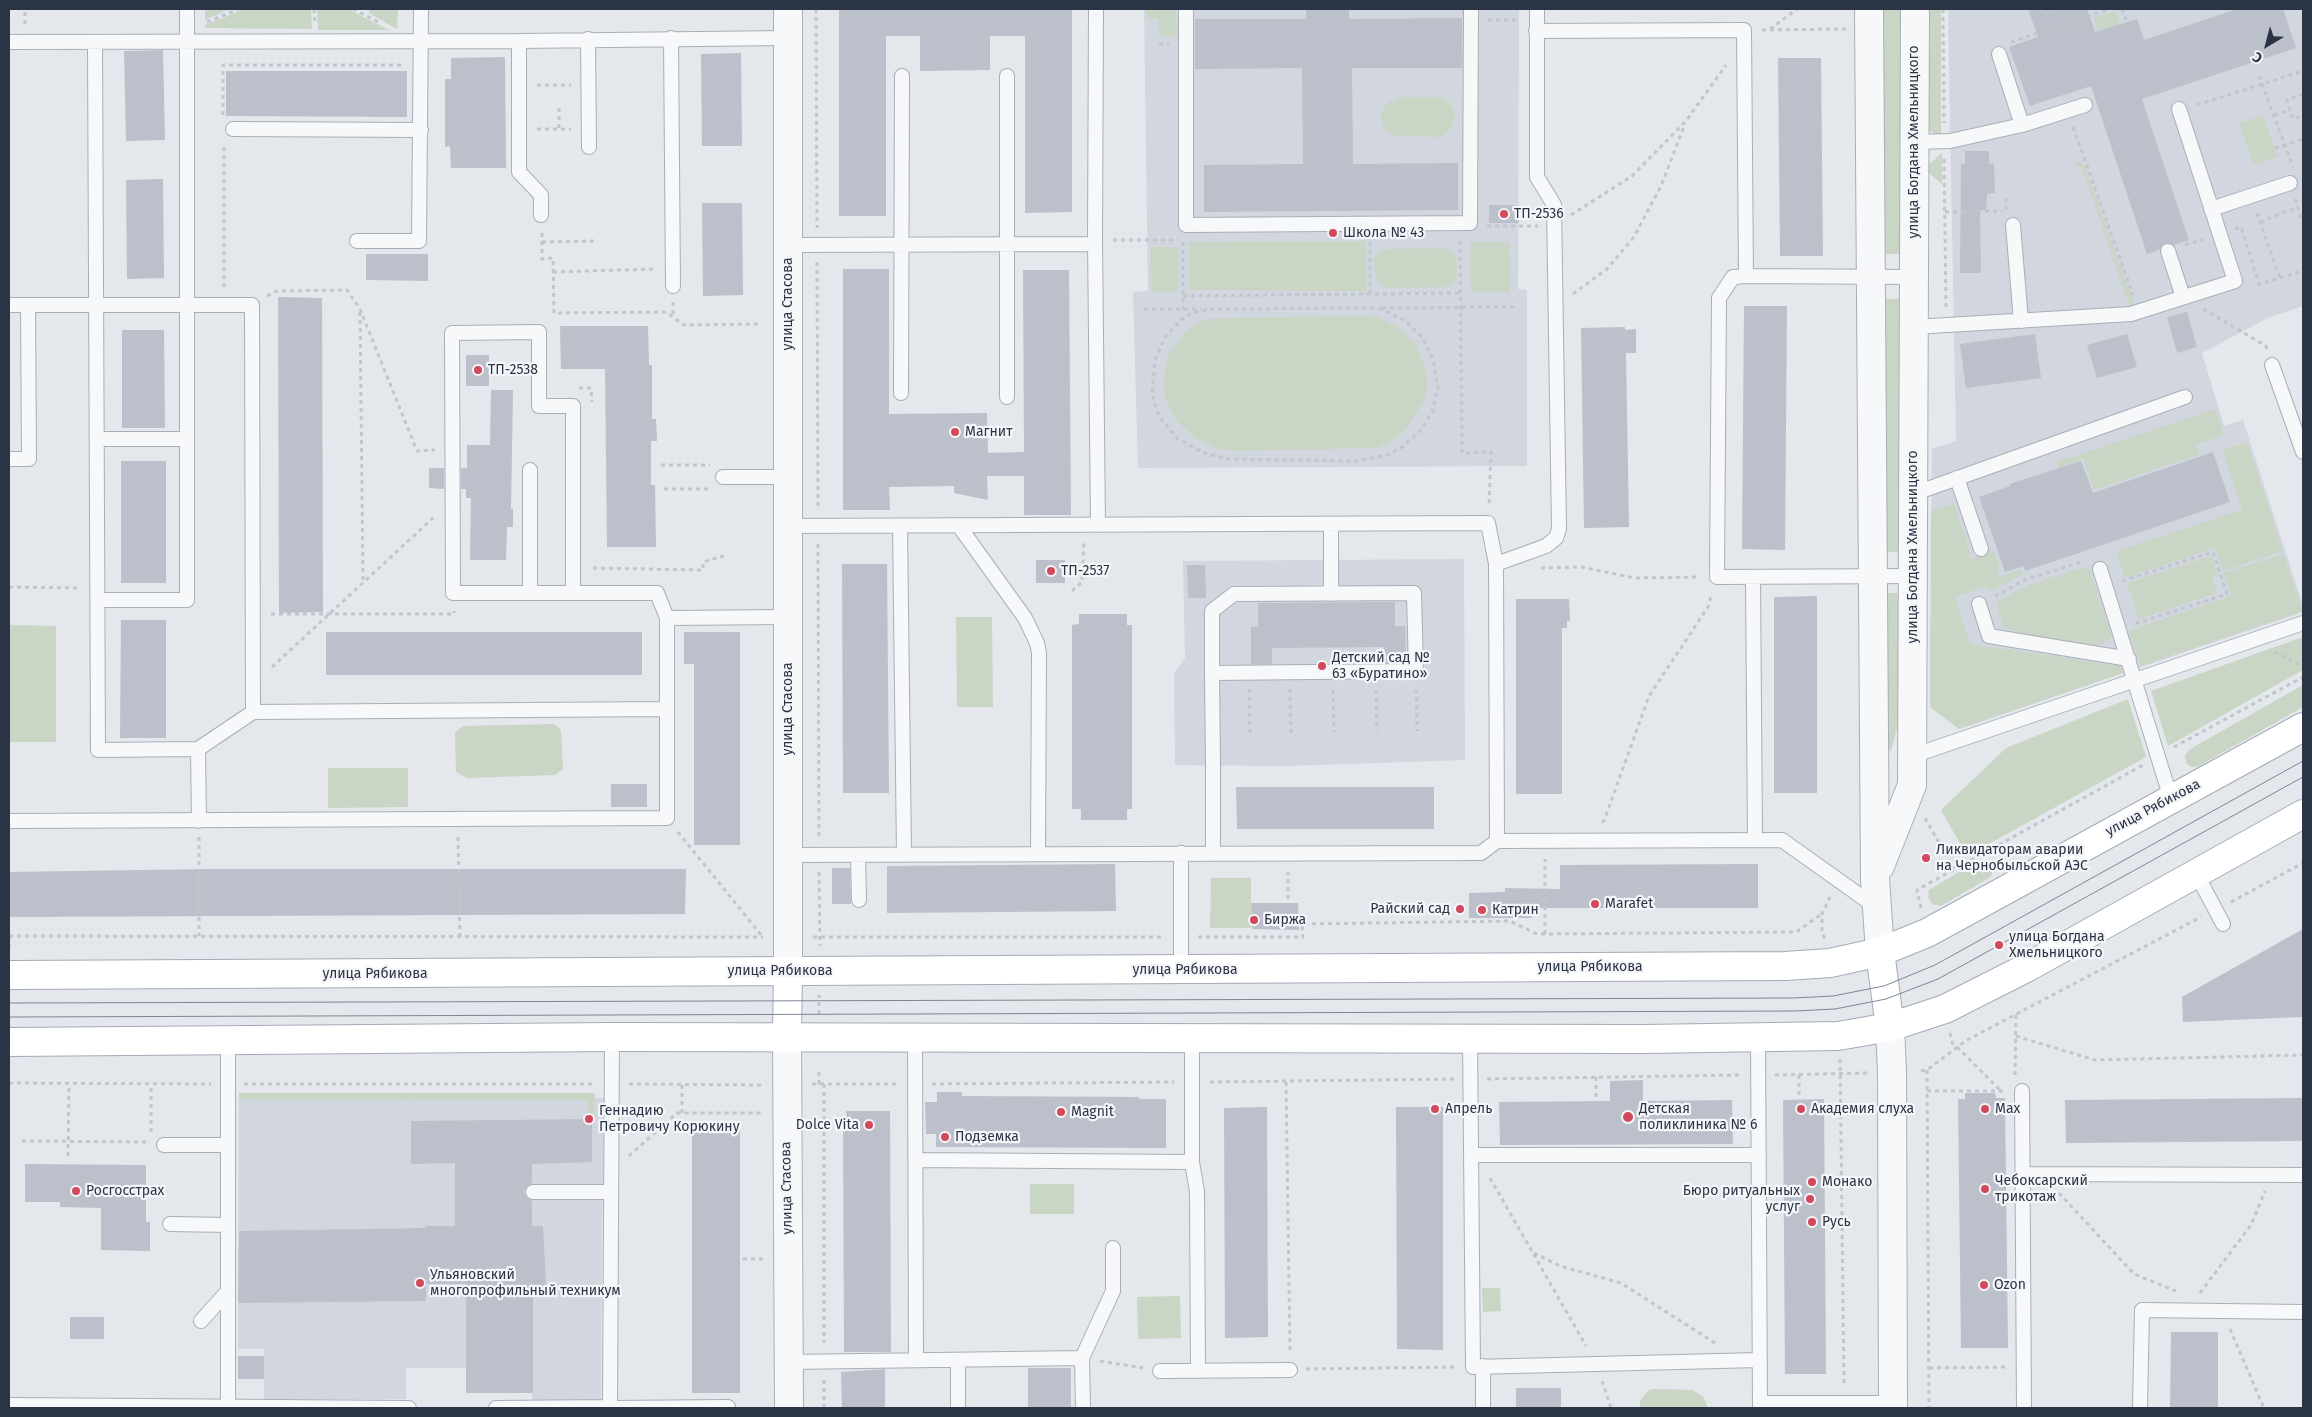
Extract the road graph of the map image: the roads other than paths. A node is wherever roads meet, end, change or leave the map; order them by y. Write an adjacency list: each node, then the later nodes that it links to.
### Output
1 (187, 9): 10 (lane)
2 (421, 9): 14 (lane)
3 (788, 9): 12 (street, улица Стасова)
4 (1096, 9): 33 (lane)
5 (1186, 9): 8 (lane)
6 (1869, 9): 39 (street)
7 (1915, 9): 26 (street, улица Богдана Хмельницкого)
8 (1471, 15)
9 (1537, 20): 38 (lane); 68 (lane)
10 (187, 37): 14 (lane); 17 (lane); 46 (lane)
11 (671, 38): 12 (lane); 13 (lane); 41 (lane)
12 (788, 38): 35 (street, улица Стасова)
13 (588, 39): 15 (lane); 27 (lane)
14 (421, 41): 15 (lane); 25 (lane)
15 (519, 41): 30 (lane)
16 (9, 42): 17 (lane)
17 (95, 42): 45 (lane)
18 (1999, 54): 24 (lane)
19 (902, 76): 36 (lane)
20 (1007, 76): 34 (lane)
21 (2085, 105): 24 (lane)
22 (2179, 110): 29 (lane)
23 (228, 125): 25 (lane)
24 (2022, 125): 26 (lane)
25 (421, 130): 32 (lane)
26 (1914, 142): 40 (street, улица Богдана Хмельницкого)
27 (589, 147)
28 (2290, 183): 29 (lane)
29 (2212, 209): 42 (lane)
30 (541, 215)
31 (2014, 225): 47 (lane)
32 (357, 240)
33 (1095, 242): 34 (lane); 63 (lane)
34 (1008, 244): 36 (lane); 51 (lane)
35 (788, 245): 36 (lane); 59 (street, улица Стасова)
36 (902, 245): 50 (lane)
37 (2168, 251): 42 (lane)
38 (1746, 276): 39 (lane); 72 (lane)
39 (1871, 277): 40 (lane); 70 (street)
40 (1914, 277): 48 (street, улица Богдана Хмельницкого)
41 (673, 286)
42 (2183, 298): 47 (lane)
43 (9, 305): 44 (lane)
44 (28, 305): 45 (lane); 56 (lane)
45 (96, 305): 46 (lane); 53 (lane)
46 (187, 305): 54 (lane); 85 (lane)
47 (2020, 321): 48 (lane)
48 (1914, 326): 61 (street, улица Богдана Хмельницкого)
49 (2272, 365): 55 (lane)
50 (901, 393)
51 (1007, 397)
52 (2184, 397): 60 (lane)
53 (97, 439): 54 (lane); 75 (lane)
54 (187, 439): 75 (lane)
55 (2303, 452)
56 (9, 459)
57 (530, 470): 73 (lane)
58 (724, 477): 59 (lane)
59 (788, 477): 64 (street, улица Стасова)
60 (1957, 478): 61 (lane); 67 (lane)
61 (1913, 494): 71 (street, улица Богдана Хмельницкого)
62 (1331, 524): 63 (lane); 68 (lane); 76 (lane)
63 (1092, 525): 66 (lane)
64 (788, 526): 65 (lane); 78 (street, улица Стасова)
65 (900, 526): 66 (lane); 100 (lane)
66 (959, 526): 97 (lane)
67 (1981, 549)
68 (1496, 564): 94 (lane)
69 (2100, 569): 81 (lane)
70 (1873, 576): 71 (lane); 72 (lane); 102 (street)
71 (1913, 576): 88 (street, улица Богдана Хмельницкого)
72 (1752, 577): 93 (lane)
73 (530, 593): 74 (lane); 74 (lane)
74 (573, 593): 79 (lane)
75 (98, 594): 87 (lane)
76 (1331, 594): 82 (lane); 82 (lane)
77 (1979, 604): 81 (lane)
78 (788, 617): 79 (lane); 98 (street, улица Стасова)
79 (667, 618): 84 (lane)
80 (2303, 623): 83 (lane)
81 (2129, 659): 83 (lane)
82 (1212, 673): 96 (lane)
83 (2136, 680): 88 (lane); 89 (lane)
84 (667, 710): 85 (lane); 92 (lane)
85 (253, 712): 87 (lane)
86 (2303, 727): 89 (main road, улица Рябикова)
87 (198, 750): 92 (lane)
88 (1912, 756): 102 (street, улица Богдана Хмельницкого)
89 (2171, 799): 106 (main road, улица Рябикова)
90 (2303, 814): 101 (main road)
91 (9, 821): 92 (lane)
92 (199, 821)
93 (1755, 840): 94 (lane); 104 (lane)
94 (1498, 841): 96 (lane)
95 (1181, 853): 96 (lane); 97 (lane); 107 (lane)
96 (1213, 853)
97 (1038, 854): 100 (lane)
98 (788, 855): 99 (lane); 108 (street, улица Стасова)
99 (858, 855): 100 (lane); 103 (lane)
100 (904, 855)
101 (2196, 874): 105 (lane); 110 (main road)
102 (1875, 879): 104 (street, улица Богдана Хмельницкого)
103 (859, 900)
104 (1877, 907): 106 (street, улица Богдана Хмельницкого)
105 (2224, 924)
106 (1880, 952): 107 (main road, улица Рябикова); 110 (main road, улица Богдана Хмельницкого)
107 (1181, 970): 108 (main road, улица Рябикова)
108 (788, 971): 109 (main road, улица Рябикова); 111 (main road, улица Стасова)
109 (9, 975)
110 (1890, 1027): 117 (main road); 148 (street, улица Богдана Хмельницкого)
111 (787, 1036): 112 (main road); 113 (main road); 140 (street, улица Стасова)
112 (612, 1037): 116 (main road); 129 (lane)
113 (915, 1037): 114 (main road); 124 (lane)
114 (1192, 1037): 115 (main road); 125 (lane)
115 (1470, 1038): 117 (main road); 122 (lane)
116 (228, 1039): 118 (main road); 121 (lane)
117 (1758, 1039): 123 (lane)
118 (9, 1042)
119 (2018, 1091): 126 (lane)
120 (164, 1145): 121 (lane)
121 (228, 1145): 131 (lane)
122 (1474, 1155): 123 (lane); 142 (lane)
123 (1759, 1155): 139 (lane)
124 (916, 1160): 125 (lane); 137 (lane)
125 (1192, 1162): 143 (lane)
126 (2022, 1174): 127 (lane); 159 (lane)
127 (2303, 1175)
128 (533, 1192): 129 (lane)
129 (612, 1192): 154 (lane)
130 (170, 1224): 131 (lane)
131 (228, 1225): 133 (lane)
132 (1113, 1248): 136 (lane)
133 (228, 1291): 135 (lane); 146 (lane)
134 (2303, 1312): 160 (lane)
135 (201, 1322)
136 (1082, 1358): 138 (lane); 157 (lane)
137 (916, 1360): 138 (lane); 140 (lane)
138 (958, 1360): 156 (lane)
139 (1760, 1360): 142 (lane); 147 (lane)
140 (788, 1362): 155 (street, улица Стасова)
141 (1290, 1363): 143 (lane)
142 (1478, 1366): 158 (lane)
143 (1198, 1370): 144 (lane)
144 (1160, 1371)
145 (9, 1405): 149 (lane)
146 (228, 1406): 149 (lane); 150 (lane)
147 (1760, 1406): 148 (lane)
148 (1893, 1406)
149 (137, 1407)
150 (253, 1407): 152 (lane)
151 (728, 1407): 154 (lane)
152 (409, 1408)
153 (496, 1408): 154 (lane)
154 (611, 1408)
155 (789, 1408)
156 (958, 1408)
157 (1083, 1408)
158 (1483, 1408)
159 (2024, 1408)
160 (2140, 1408)

